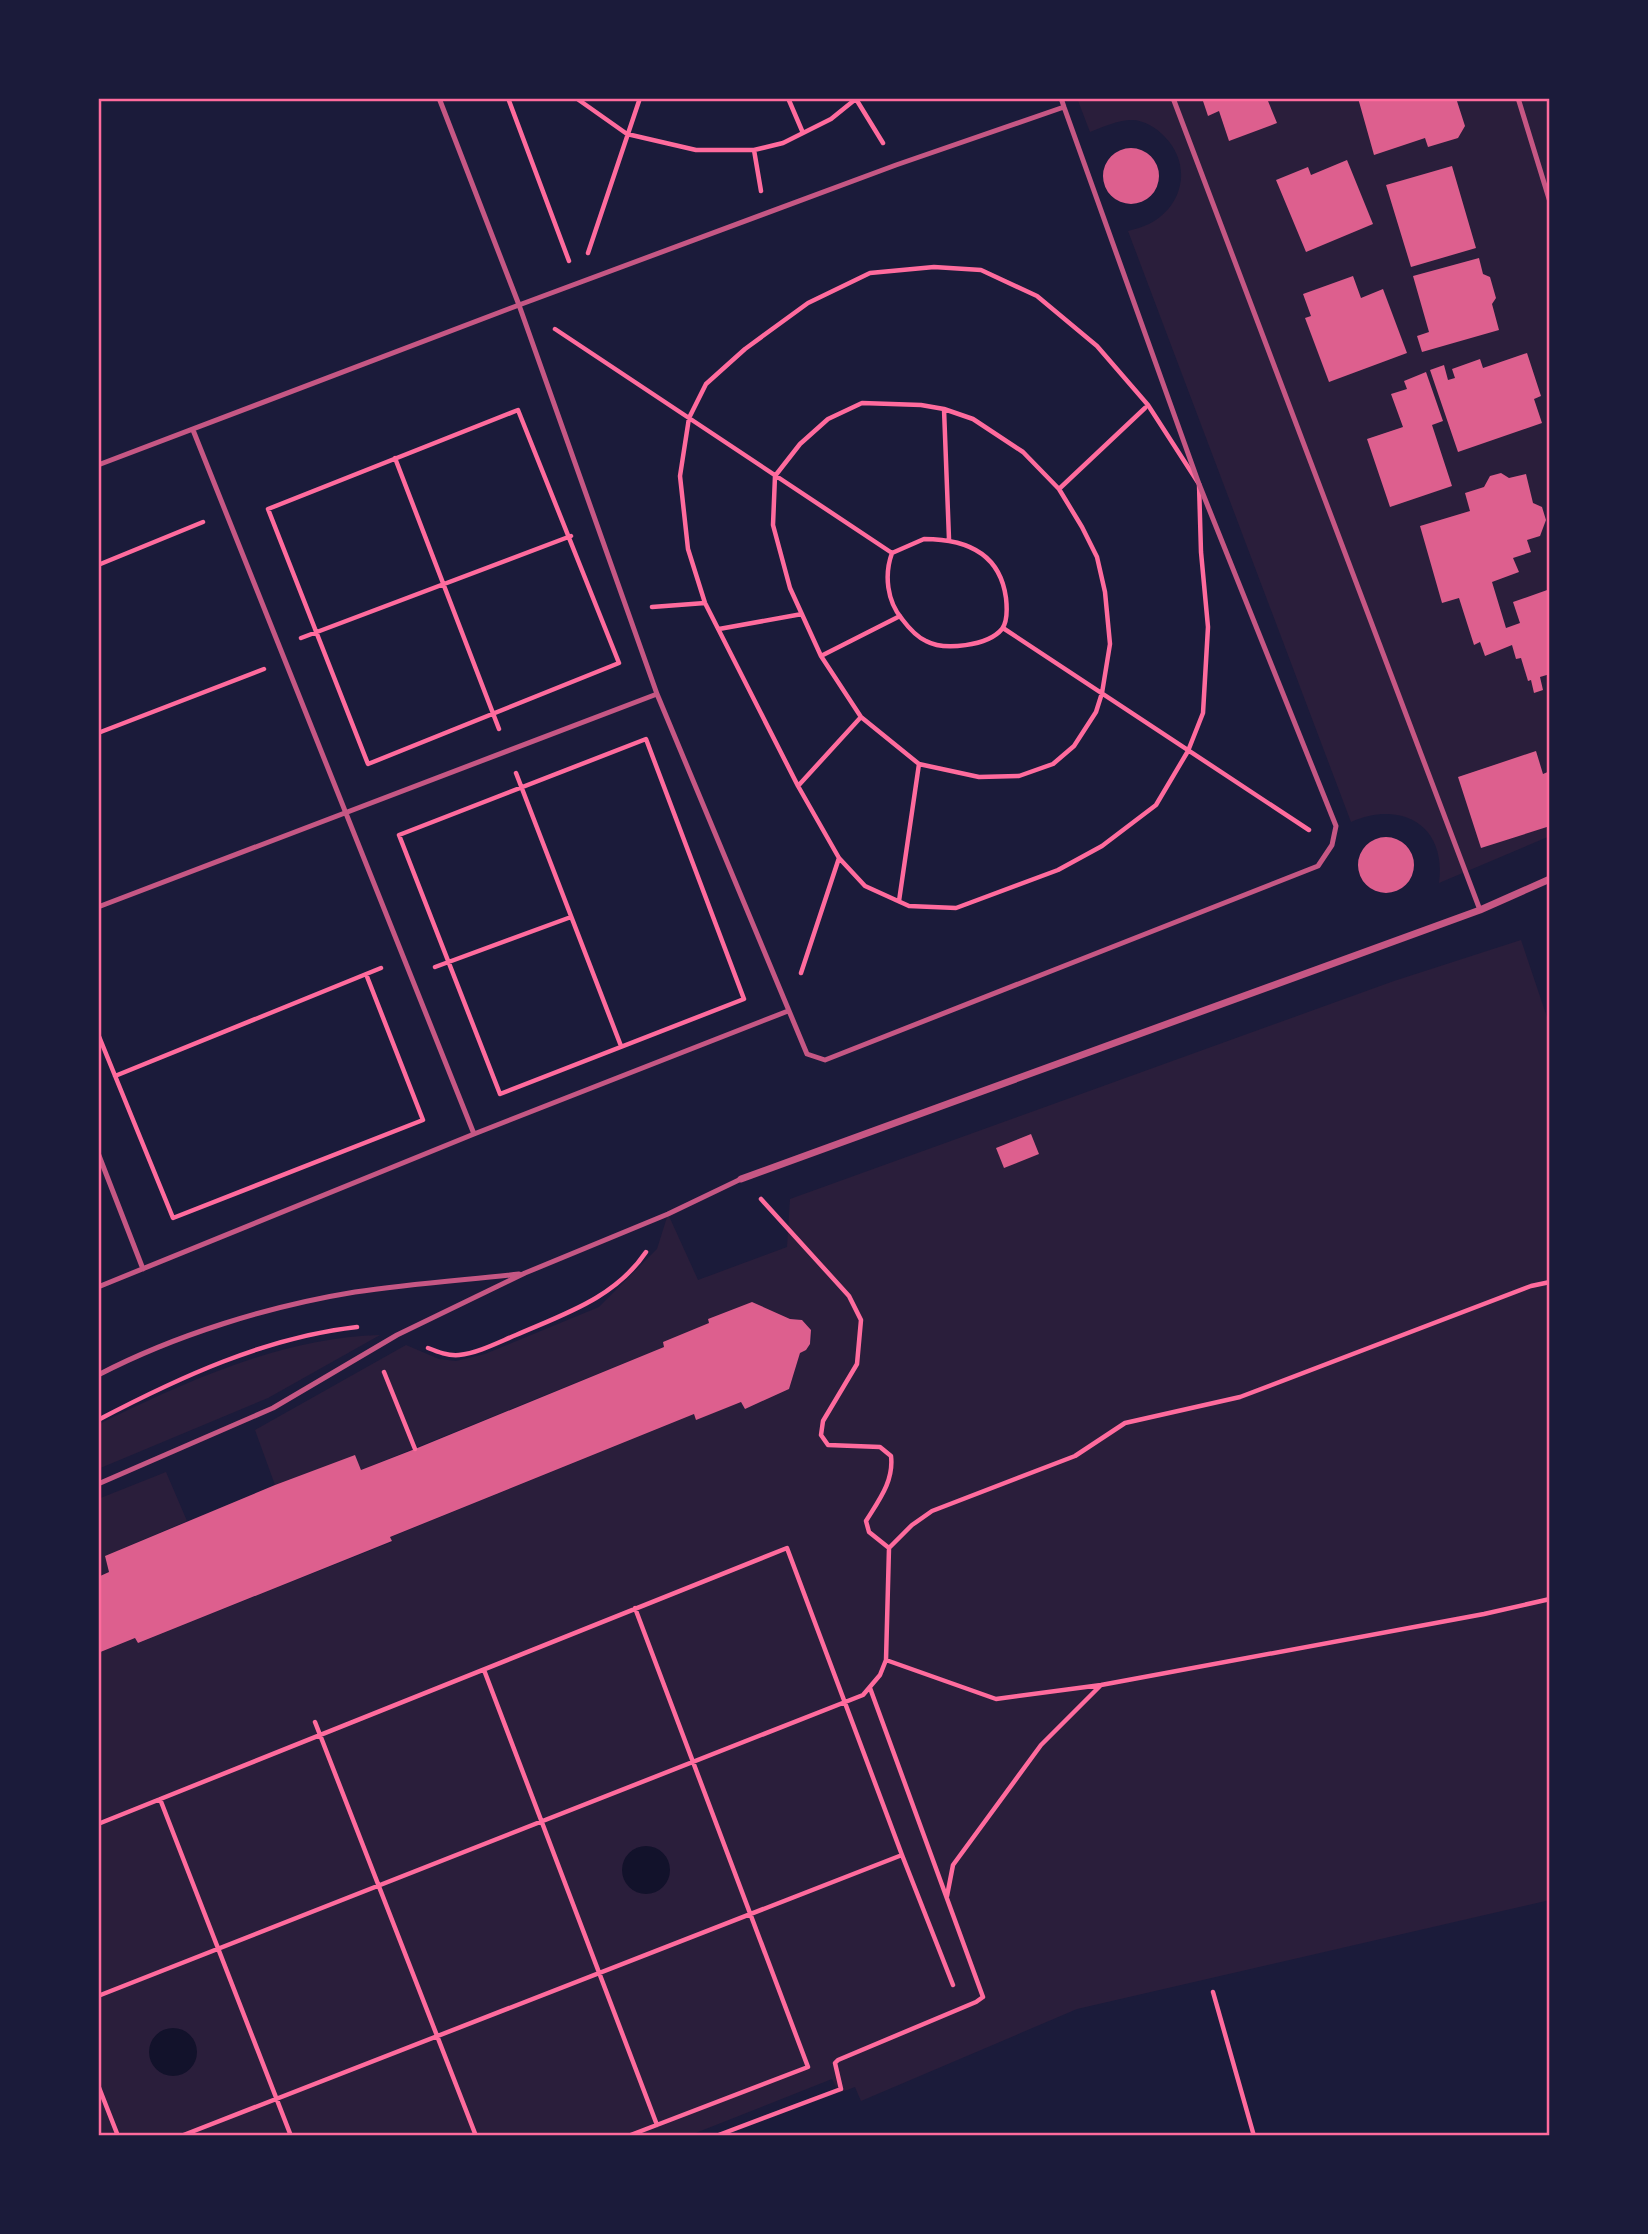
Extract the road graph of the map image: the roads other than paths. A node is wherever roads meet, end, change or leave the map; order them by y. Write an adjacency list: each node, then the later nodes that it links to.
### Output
1 (439, 98): 7 (lane)
2 (1060, 98): 5 (lane)
3 (1173, 98): 14 (lane)
4 (1518, 98): 6 (lane)
5 (1064, 107): 7 (lane); 15 (lane)
6 (1550, 202)
7 (519, 305): 8 (lane); 10 (lane)
8 (193, 430): 9 (lane); 11 (lane)
9 (98, 466)
10 (657, 694): 11 (lane); 15 (lane)
11 (347, 813): 13 (lane); 16 (lane)
12 (1550, 879): 14 (street)
13 (98, 907)
14 (1480, 910): 18 (street)
15 (788, 1011): 16 (lane)
16 (474, 1134): 19 (lane)
17 (98, 1153): 19 (lane)
18 (741, 1178): 20 (lane)
19 (143, 1269): 21 (lane)
20 (526, 1273): 22 (lane); 23 (lane)
21 (98, 1287)
22 (98, 1375)
23 (98, 1484)

